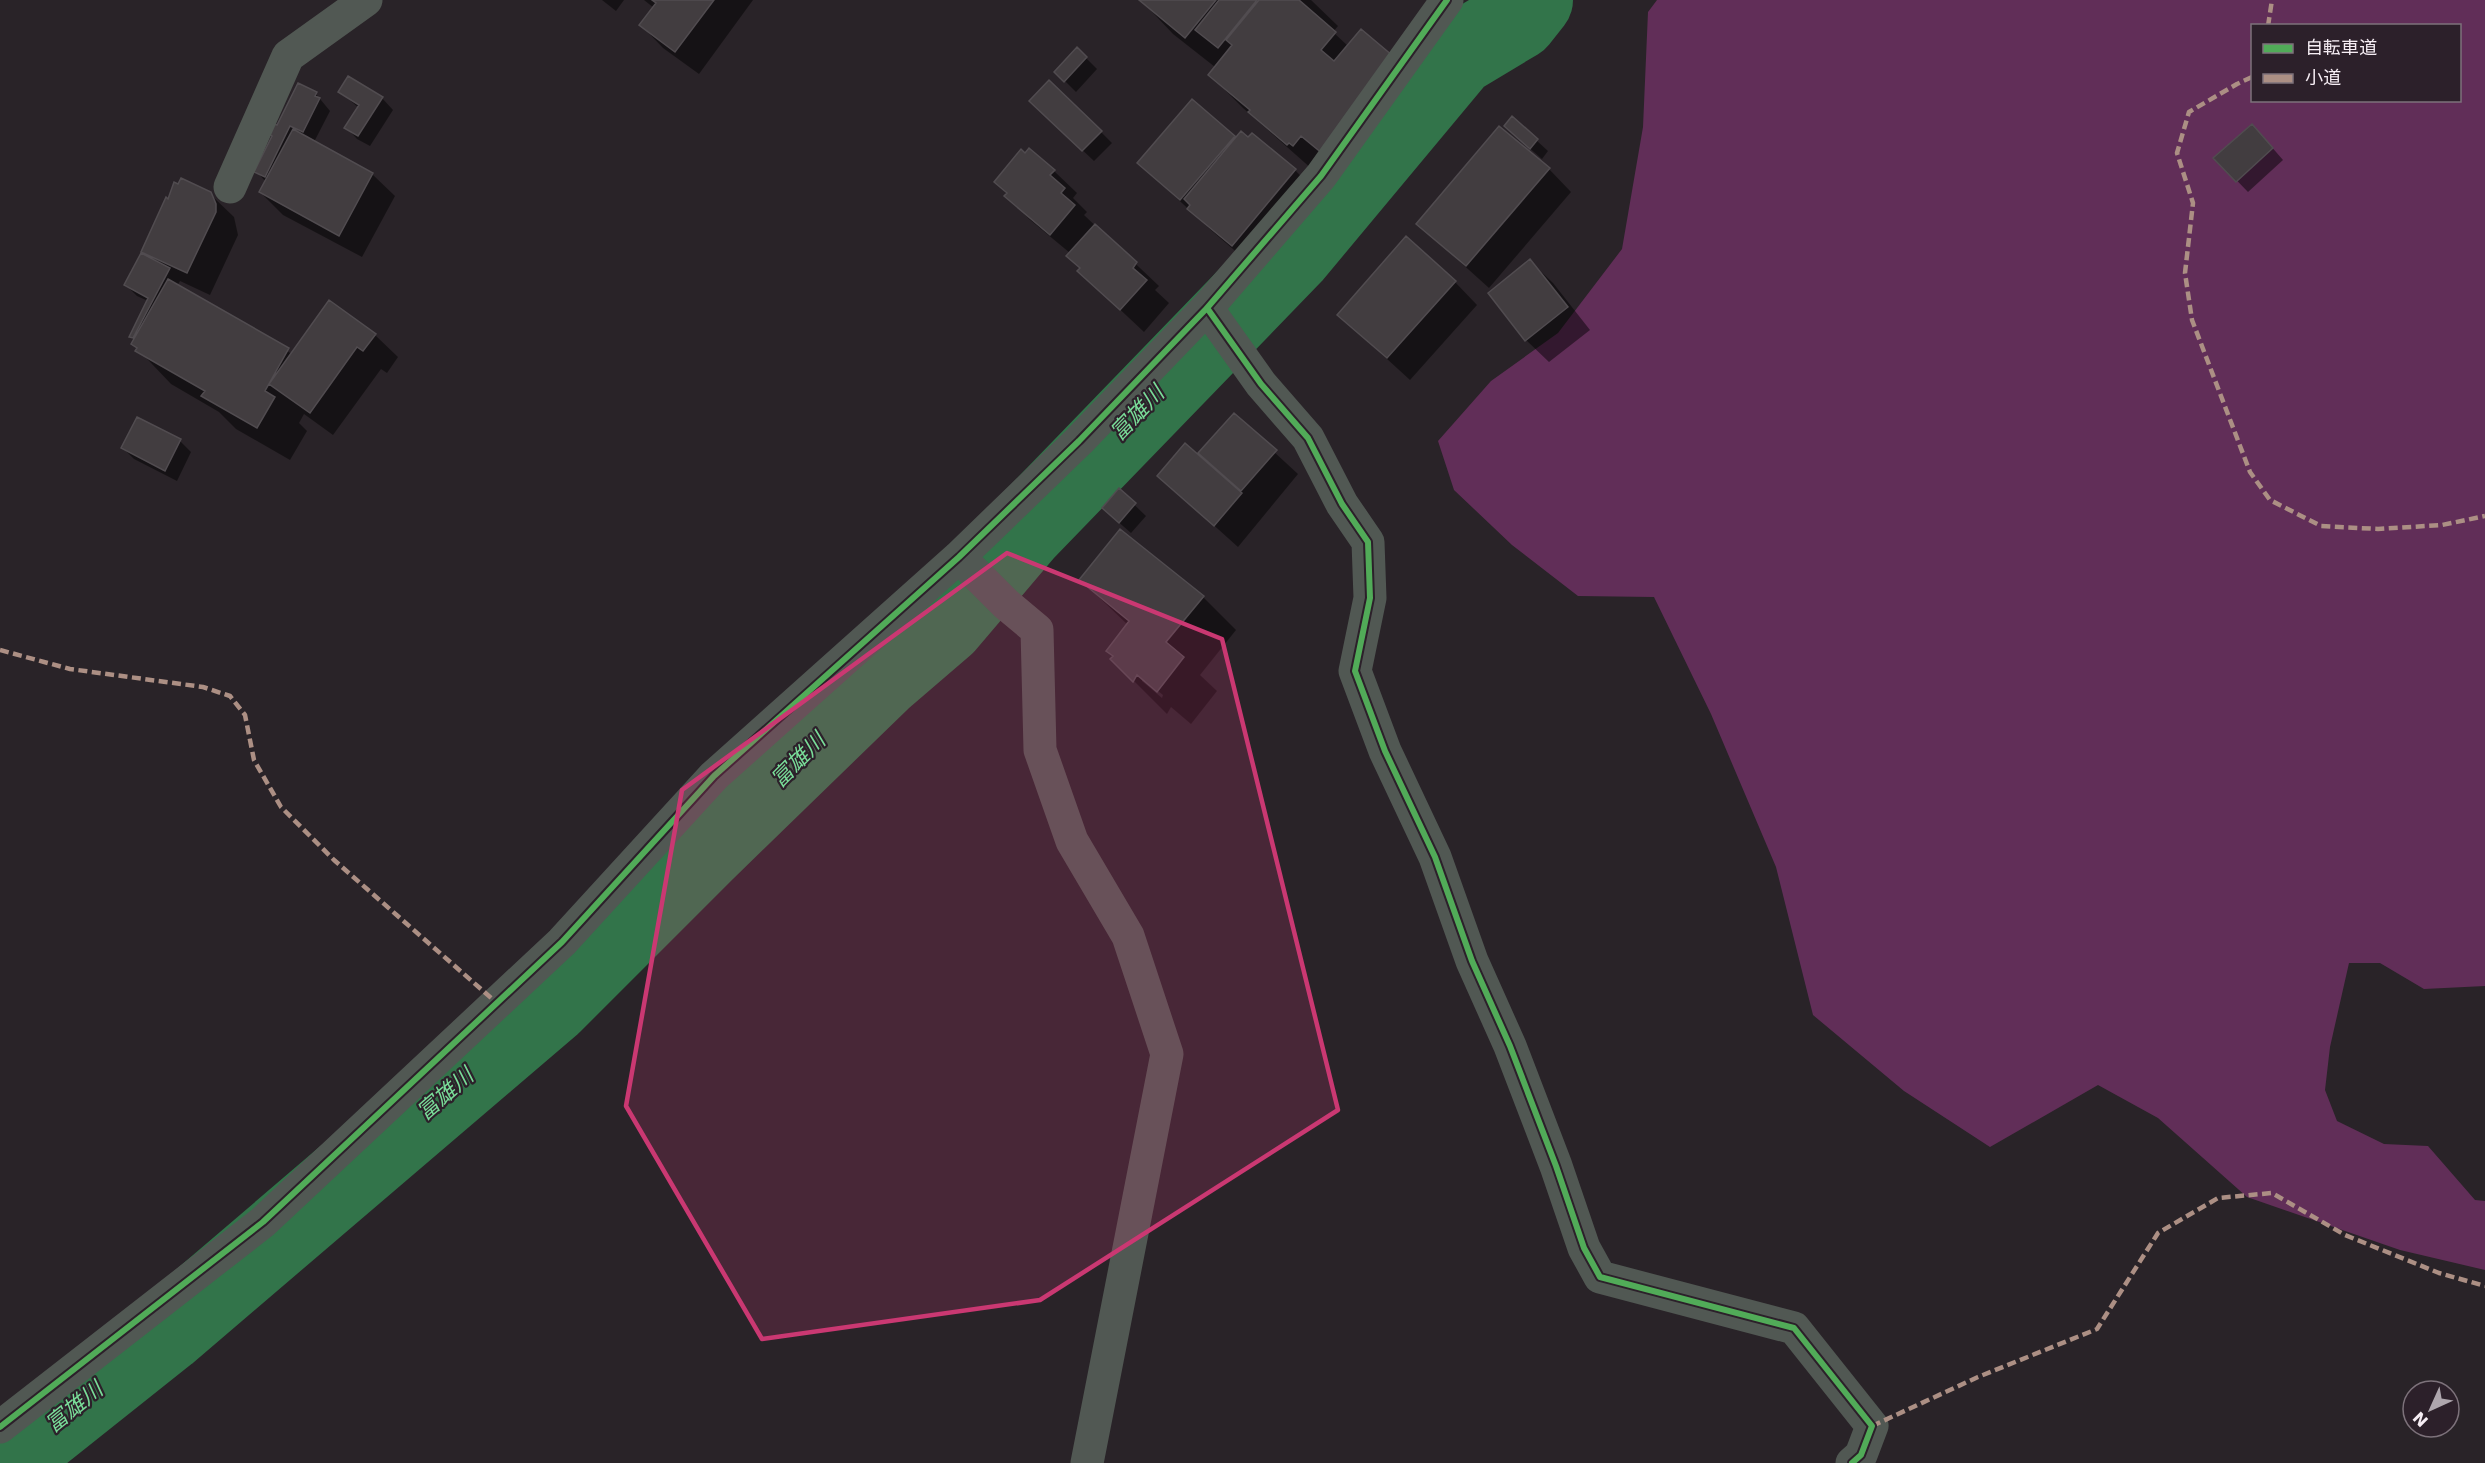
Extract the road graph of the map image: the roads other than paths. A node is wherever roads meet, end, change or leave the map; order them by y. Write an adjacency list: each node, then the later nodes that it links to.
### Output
1 (366, 0): 3 (street)
2 (1447, 0): 4 (street)
3 (230, 187)
4 (1207, 308): 5 (street); 8 (street)
5 (966, 564): 6 (street); 7 (street)
6 (0, 1427)
7 (1087, 1463)
8 (1852, 1463)

